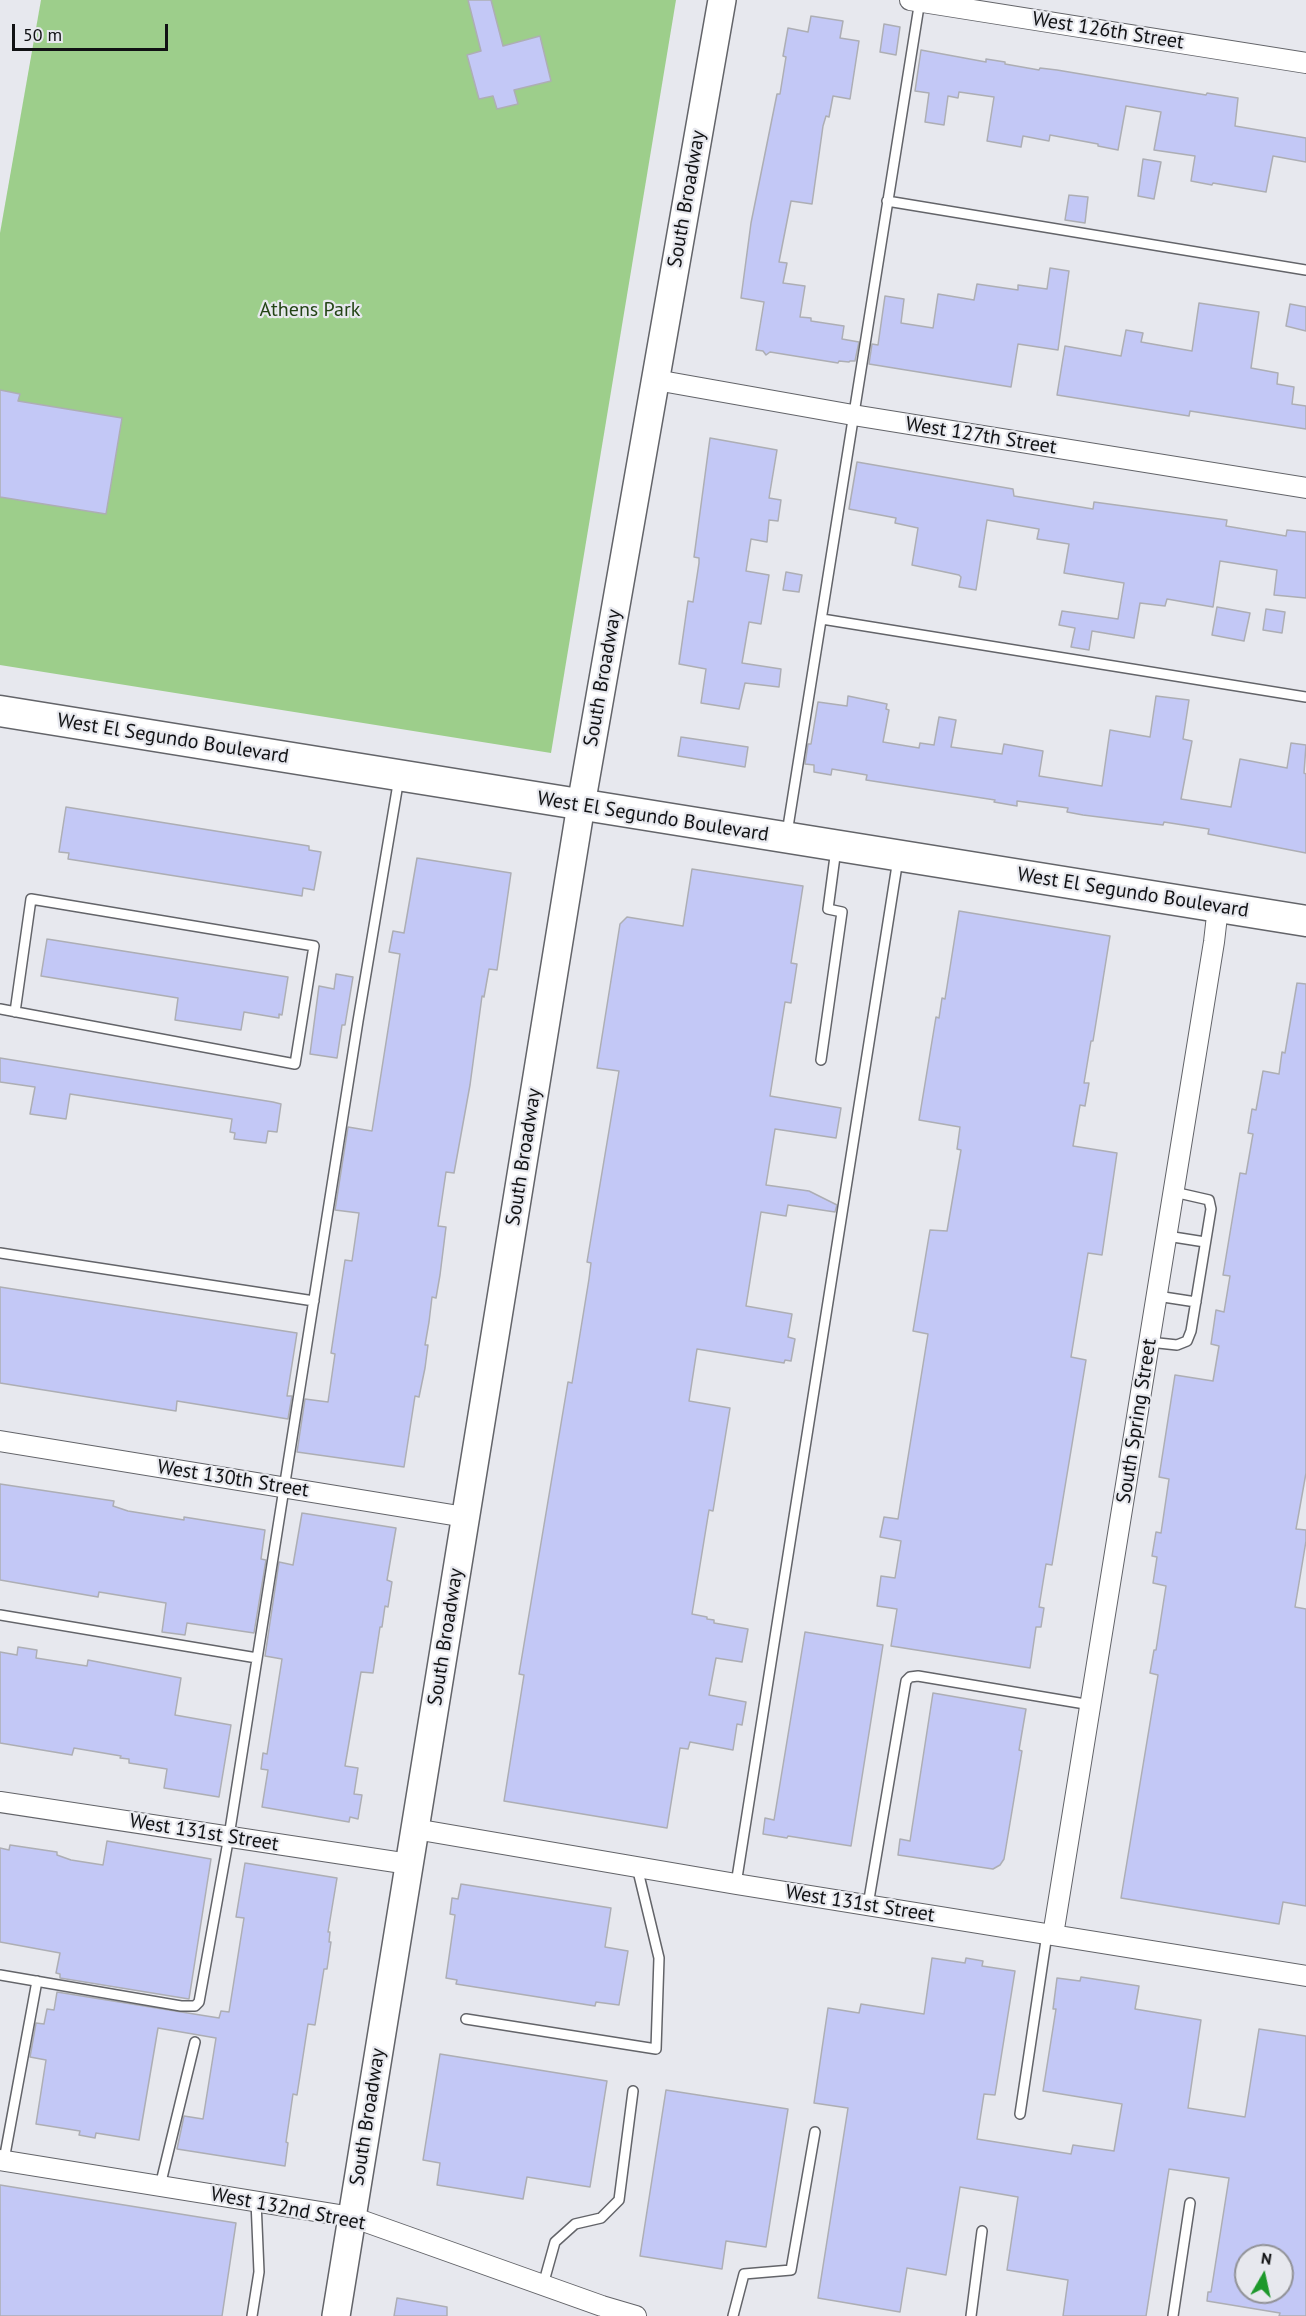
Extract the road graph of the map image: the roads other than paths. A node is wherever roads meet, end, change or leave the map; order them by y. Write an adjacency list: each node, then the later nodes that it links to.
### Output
1 (722, 0): 6 (main road, South Broadway)
2 (917, 0): 3 (street, West 126th Street); 4 (lane)
3 (1306, 63)
4 (887, 201): 5 (lane); 7 (lane)
5 (1306, 270)
6 (656, 380): 7 (street, West 127th Street); 13 (main road, South Broadway)
7 (853, 415): 8 (street, West 127th Street); 9 (lane)
8 (1306, 488)
9 (822, 619): 10 (lane); 14 (lane)
10 (1306, 697)
11 (0, 711): 12 (main road, West El Segundo Boulevard)
12 (400, 776): 13 (main road, West El Segundo Boulevard); 28 (lane)
13 (581, 805): 14 (main road, West El Segundo Boulevard); 33 (main road, South Broadway)
14 (786, 838): 15 (main road, West El Segundo Boulevard)
15 (836, 846): 16 (main road, West El Segundo Boulevard); 22 (lane)
16 (899, 856): 17 (main road, West El Segundo Boulevard); 42 (lane)
17 (1218, 907): 19 (main road, West El Segundo Boulevard); 23 (street, South Spring Street)
18 (1306, 916): 19 (lane)
19 (1306, 921)
20 (0, 1009): 21 (lane)
21 (15, 1012): 21 (lane)
22 (821, 1060)
23 (1174, 1192): 24 (street, South Spring Street); 25 (lane)
24 (1167, 1236): 25 (lane); 27 (street, South Spring Street)
25 (1205, 1242): 29 (lane)
26 (0, 1252): 28 (lane)
27 (1157, 1296): 29 (lane); 30 (street, South Spring Street)
28 (314, 1301): 32 (lane)
29 (1196, 1302): 30 (lane)
30 (1149, 1342): 36 (street, South Spring Street)
31 (0, 1441): 32 (street, West 130th Street)
32 (285, 1488): 33 (street, West 130th Street); 35 (lane)
33 (465, 1517): 38 (main road, South Broadway)
34 (0, 1615): 35 (lane)
35 (257, 1658): 39 (lane)
36 (1091, 1705): 43 (lane); 44 (street, South Spring Street)
37 (0, 1802): 39 (street, West 131st Street)
38 (415, 1829): 40 (main road, South Broadway); 41 (street, West 131st Street)
39 (229, 1836): 40 (street, West 131st Street); 47 (lane)
40 (409, 1864): 57 (main road, South Broadway)
41 (637, 1867): 42 (street, West 131st Street); 48 (lane)
42 (736, 1884): 43 (street, West 131st Street)
43 (868, 1905): 44 (street, West 131st Street)
44 (1050, 1935): 46 (street, West 131st Street); 51 (lane)
45 (0, 1976): 47 (lane)
46 (1306, 1976)
47 (37, 1981): 53 (lane)
48 (466, 2019)
49 (195, 2042): 54 (lane)
50 (633, 2091): 59 (lane)
51 (1020, 2114)
52 (815, 2132): 63 (lane)
53 (2, 2160): 54 (street, West 132nd Street)
54 (160, 2186): 55 (street, West 132nd Street)
55 (256, 2201): 57 (street, West 132nd Street); 60 (lane)
56 (1190, 2204): 65 (lane)
57 (352, 2217): 59 (street, West 132nd Street); 61 (main road, South Broadway)
58 (982, 2231): 64 (lane)
59 (543, 2285): 62 (street, West 132nd Street)
60 (252, 2316)
61 (336, 2316)
62 (636, 2316)
63 (733, 2316)
64 (971, 2316)
65 (1173, 2316)

